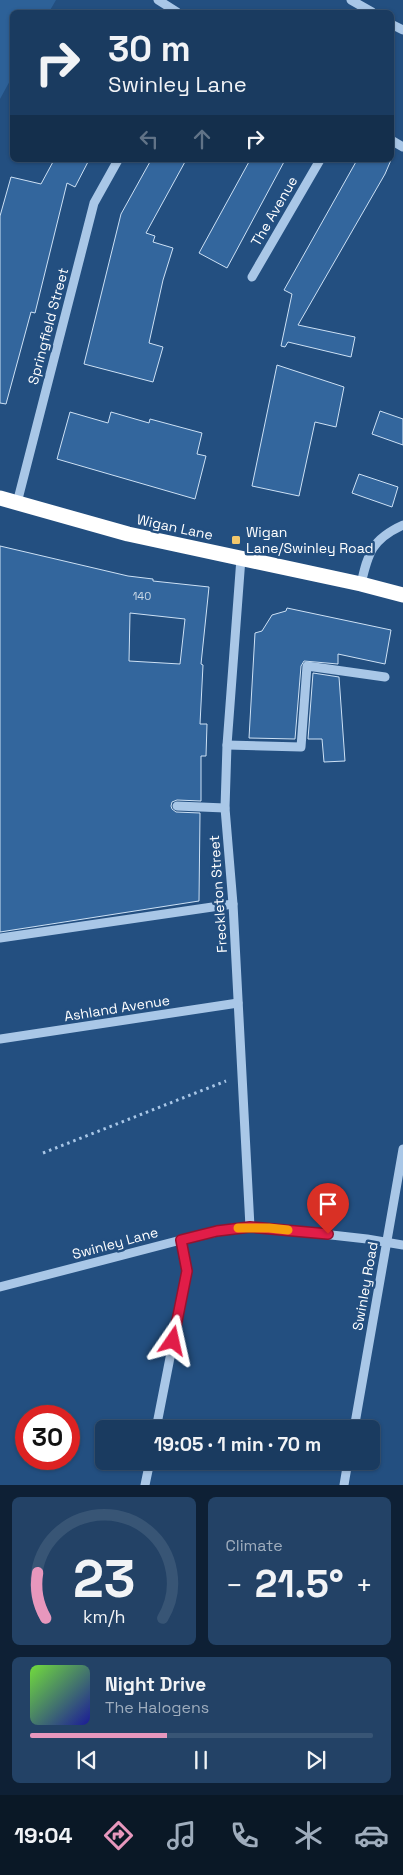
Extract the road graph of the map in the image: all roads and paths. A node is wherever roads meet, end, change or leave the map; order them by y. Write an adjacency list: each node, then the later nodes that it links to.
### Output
1 (158, 0): 3 (street)
2 (351, 0): 4 (street)
3 (174, 10)
4 (368, 10)
5 (117, 162): 9 (street, Springfield Street)
6 (319, 162): 7 (street, The Avenue)
7 (252, 277)
8 (0, 498): 9 (highway, Wigan Lane)
9 (17, 503): 11 (highway, Wigan Lane)
10 (403, 525): 12 (street)
11 (241, 558): 12 (highway, Wigan Lane); 15 (street, Freckleton Street)
12 (361, 584): 13 (highway, Wigan Lane)
13 (403, 595)
14 (385, 677): 15 (street)
15 (227, 745): 17 (street, Freckleton Street)
16 (177, 806): 17 (street)
17 (226, 808): 18 (street, Freckleton Street)
18 (233, 904): 19 (street); 20 (street, Freckleton Street)
19 (0, 938)
20 (238, 1003): 21 (street, Ashland Avenue); 22 (street, Freckleton Street)
21 (0, 1039)
22 (242, 1074): 24 (path); 25 (street, Freckleton Street)
23 (403, 1149): 27 (street, Swinley Road)
24 (43, 1153)
25 (250, 1227): 26 (street, Swinley Lane); 27 (street, Swinley Lane)
26 (181, 1240): 29 (street, Swinley Lane); 30 (street)
27 (387, 1242): 28 (street, Swinley Lane); 31 (street, Swinley Road)
28 (403, 1245)
29 (0, 1287)
30 (158, 1420)
31 (356, 1420)
32 (148, 1470): 34 (street)
33 (346, 1470): 35 (street)
34 (145, 1485)
35 (344, 1485)

